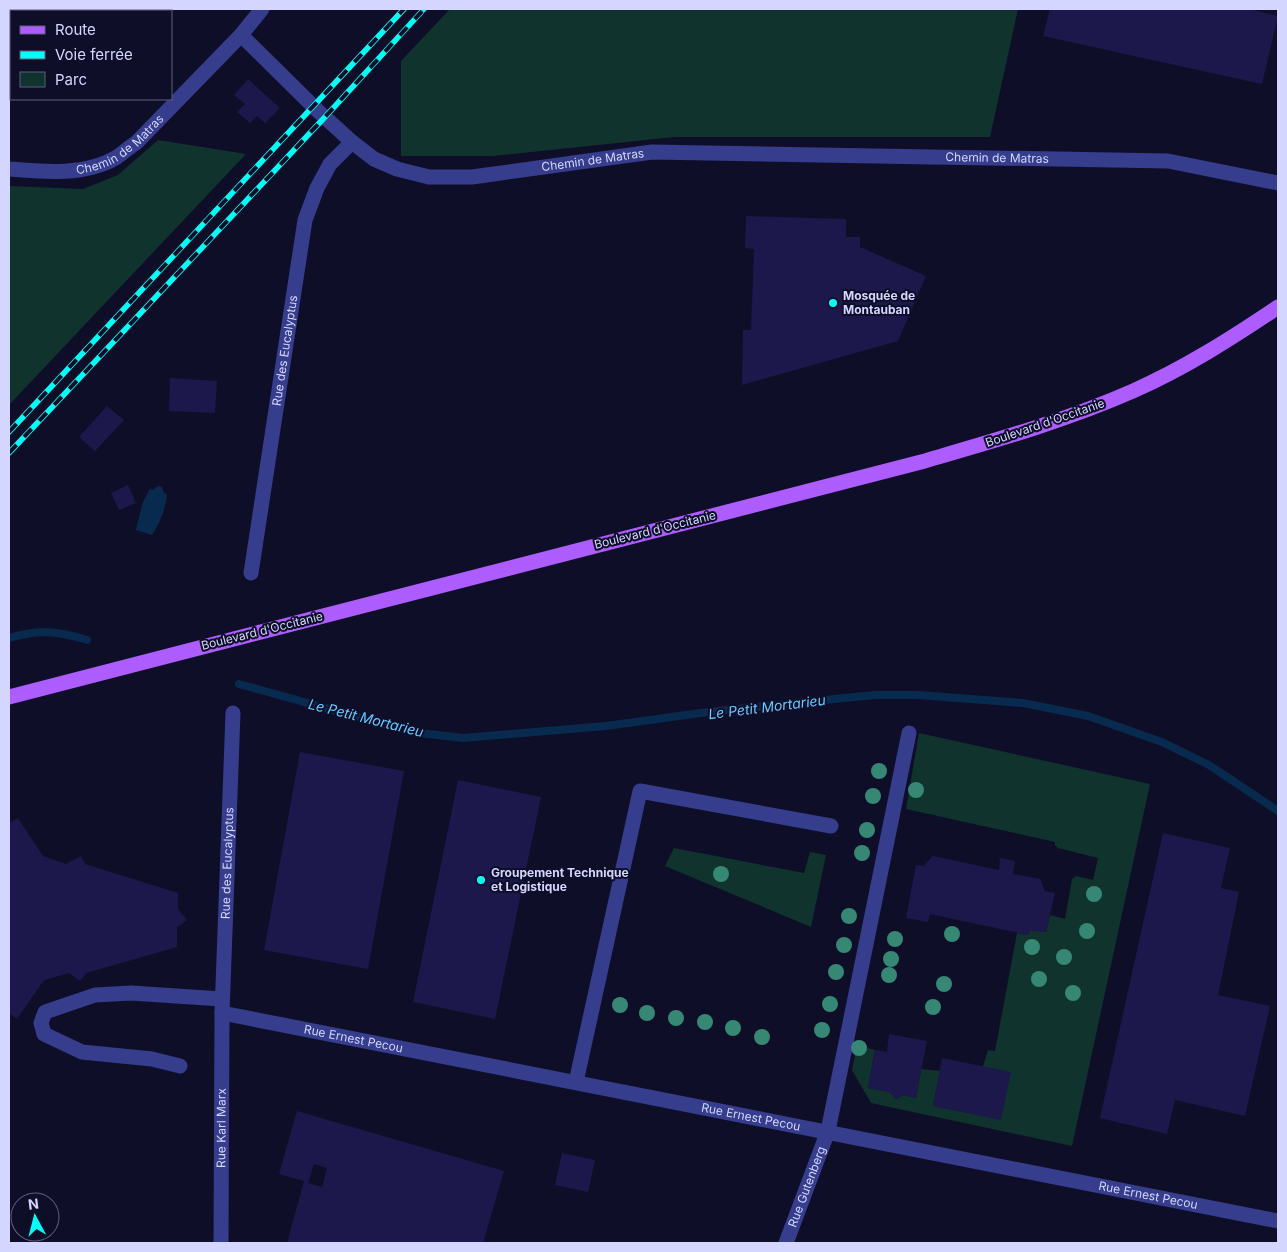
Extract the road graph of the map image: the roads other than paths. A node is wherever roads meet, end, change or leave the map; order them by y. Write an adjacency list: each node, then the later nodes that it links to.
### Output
1 (262, 9): 2 (street)
2 (241, 35): 3 (street, Chemin de Matras); 4 (street, Chemin de Matras)
3 (352, 142): 5 (street, Chemin de Matras); 7 (street, Rue des Eucalyptus)
4 (9, 169)
5 (1278, 183)
6 (1278, 307): 8 (main road, Boulevard d'Occitanie)
7 (251, 573)
8 (9, 697)
9 (233, 713): 12 (street, Rue des Eucalyptus)
10 (909, 733): 15 (street, Rue Gutenberg)
11 (831, 826): 14 (street)
12 (222, 1006): 13 (street, Rue Ernest Pecou); 14 (street, Rue Ernest Pecou); 17 (street, Rue Karl Marx)
13 (180, 1066)
14 (576, 1082): 15 (street, Rue Ernest Pecou)
15 (828, 1131): 16 (street, Rue Ernest Pecou); 18 (street, Rue Gutenberg)
16 (1278, 1221)
17 (221, 1243)
18 (786, 1243)

